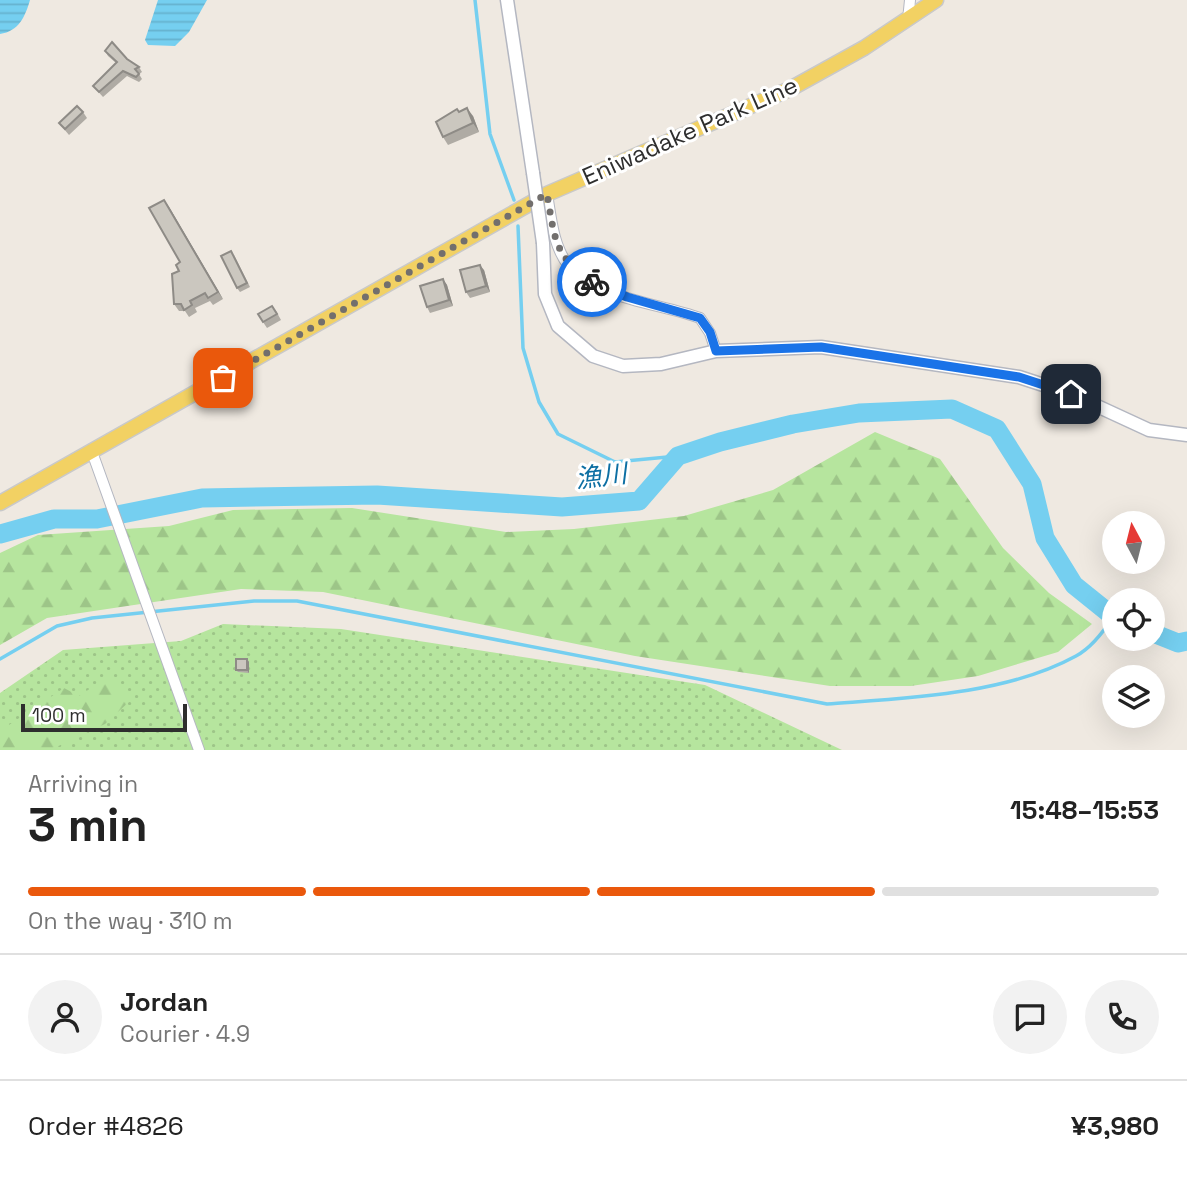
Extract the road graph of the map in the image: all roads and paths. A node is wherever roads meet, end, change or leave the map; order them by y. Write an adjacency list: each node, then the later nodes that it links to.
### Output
1 (507, 0): 6 (street, bridge)
2 (910, 0): 4 (street)
3 (936, 0): 4 (main road, Eniwadake Park Line)
4 (908, 20): 5 (main road, Eniwadake Park Line)
5 (547, 194): 6 (street); 8 (main road, Eniwadake Park Line)
6 (716, 351): 7 (street)
7 (1187, 435)
8 (92, 452): 9 (main road, Eniwadake Park Line); 10 (street)
9 (0, 503)
10 (200, 750)

